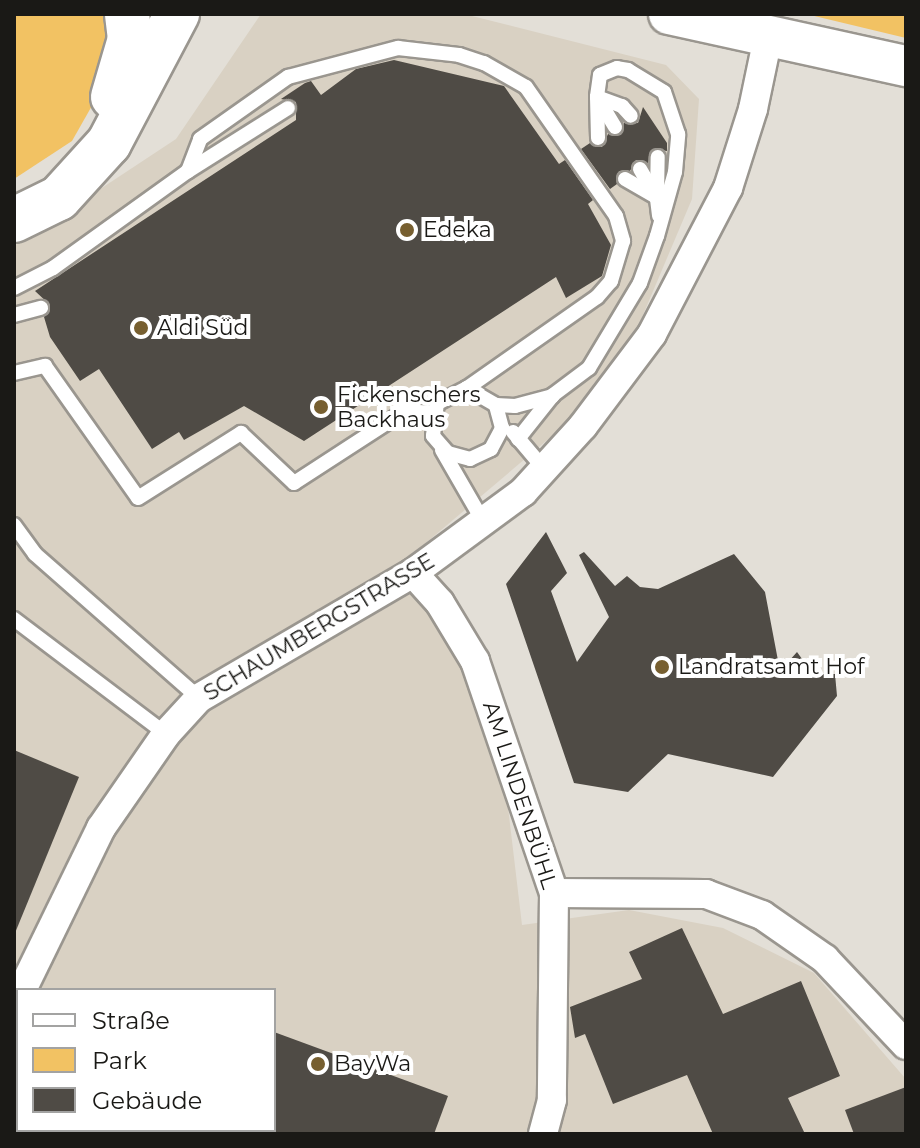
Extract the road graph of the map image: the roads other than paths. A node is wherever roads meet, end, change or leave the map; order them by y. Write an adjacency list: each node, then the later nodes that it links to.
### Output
1 (177, 14): 17 (highway)
2 (669, 14): 4 (main road)
3 (130, 22): 16 (highway)
4 (768, 37): 5 (main road); 29 (street, SCHAUMBERGSTRASSE)
5 (906, 66)
6 (597, 97): 8 (lane); 9 (lane); 10 (lane); 18 (lane)
7 (288, 108): 13 (lane)
8 (631, 116)
9 (615, 127)
10 (598, 138)
11 (658, 157): 15 (lane)
12 (640, 169): 15 (lane)
13 (188, 171): 19 (lane); 23 (lane)
14 (625, 179): 15 (lane)
15 (657, 199): 18 (lane)
16 (14, 204)
17 (14, 220)
18 (657, 236): 24 (lane)
19 (14, 288)
20 (41, 308): 21 (lane)
21 (14, 315)
22 (14, 373): 26 (lane)
23 (467, 388): 25 (lane); 26 (lane)
24 (553, 395): 25 (lane); 27 (lane)
25 (499, 410): 27 (lane); 28 (lane)
26 (433, 413): 28 (lane)
27 (518, 439): 29 (lane)
28 (440, 446): 30 (lane)
29 (546, 471): 30 (street, SCHAUMBERGSTRASSE)
30 (483, 521): 32 (street, SCHAUMBERGSTRASSE)
31 (14, 525): 34 (lane)
32 (413, 573): 34 (street, SCHAUMBERGSTRASSE); 36 (street, AM LINDENBÜHL)
33 (14, 619): 35 (lane)
34 (199, 698): 35 (street, SCHAUMBERGSTRASSE)
35 (166, 734): 37 (street, SCHAUMBERGSTRASSE)
36 (554, 893): 38 (street); 39 (street, AM LINDENBÜHL)
37 (23, 988)
38 (906, 1045)
39 (543, 1134)

